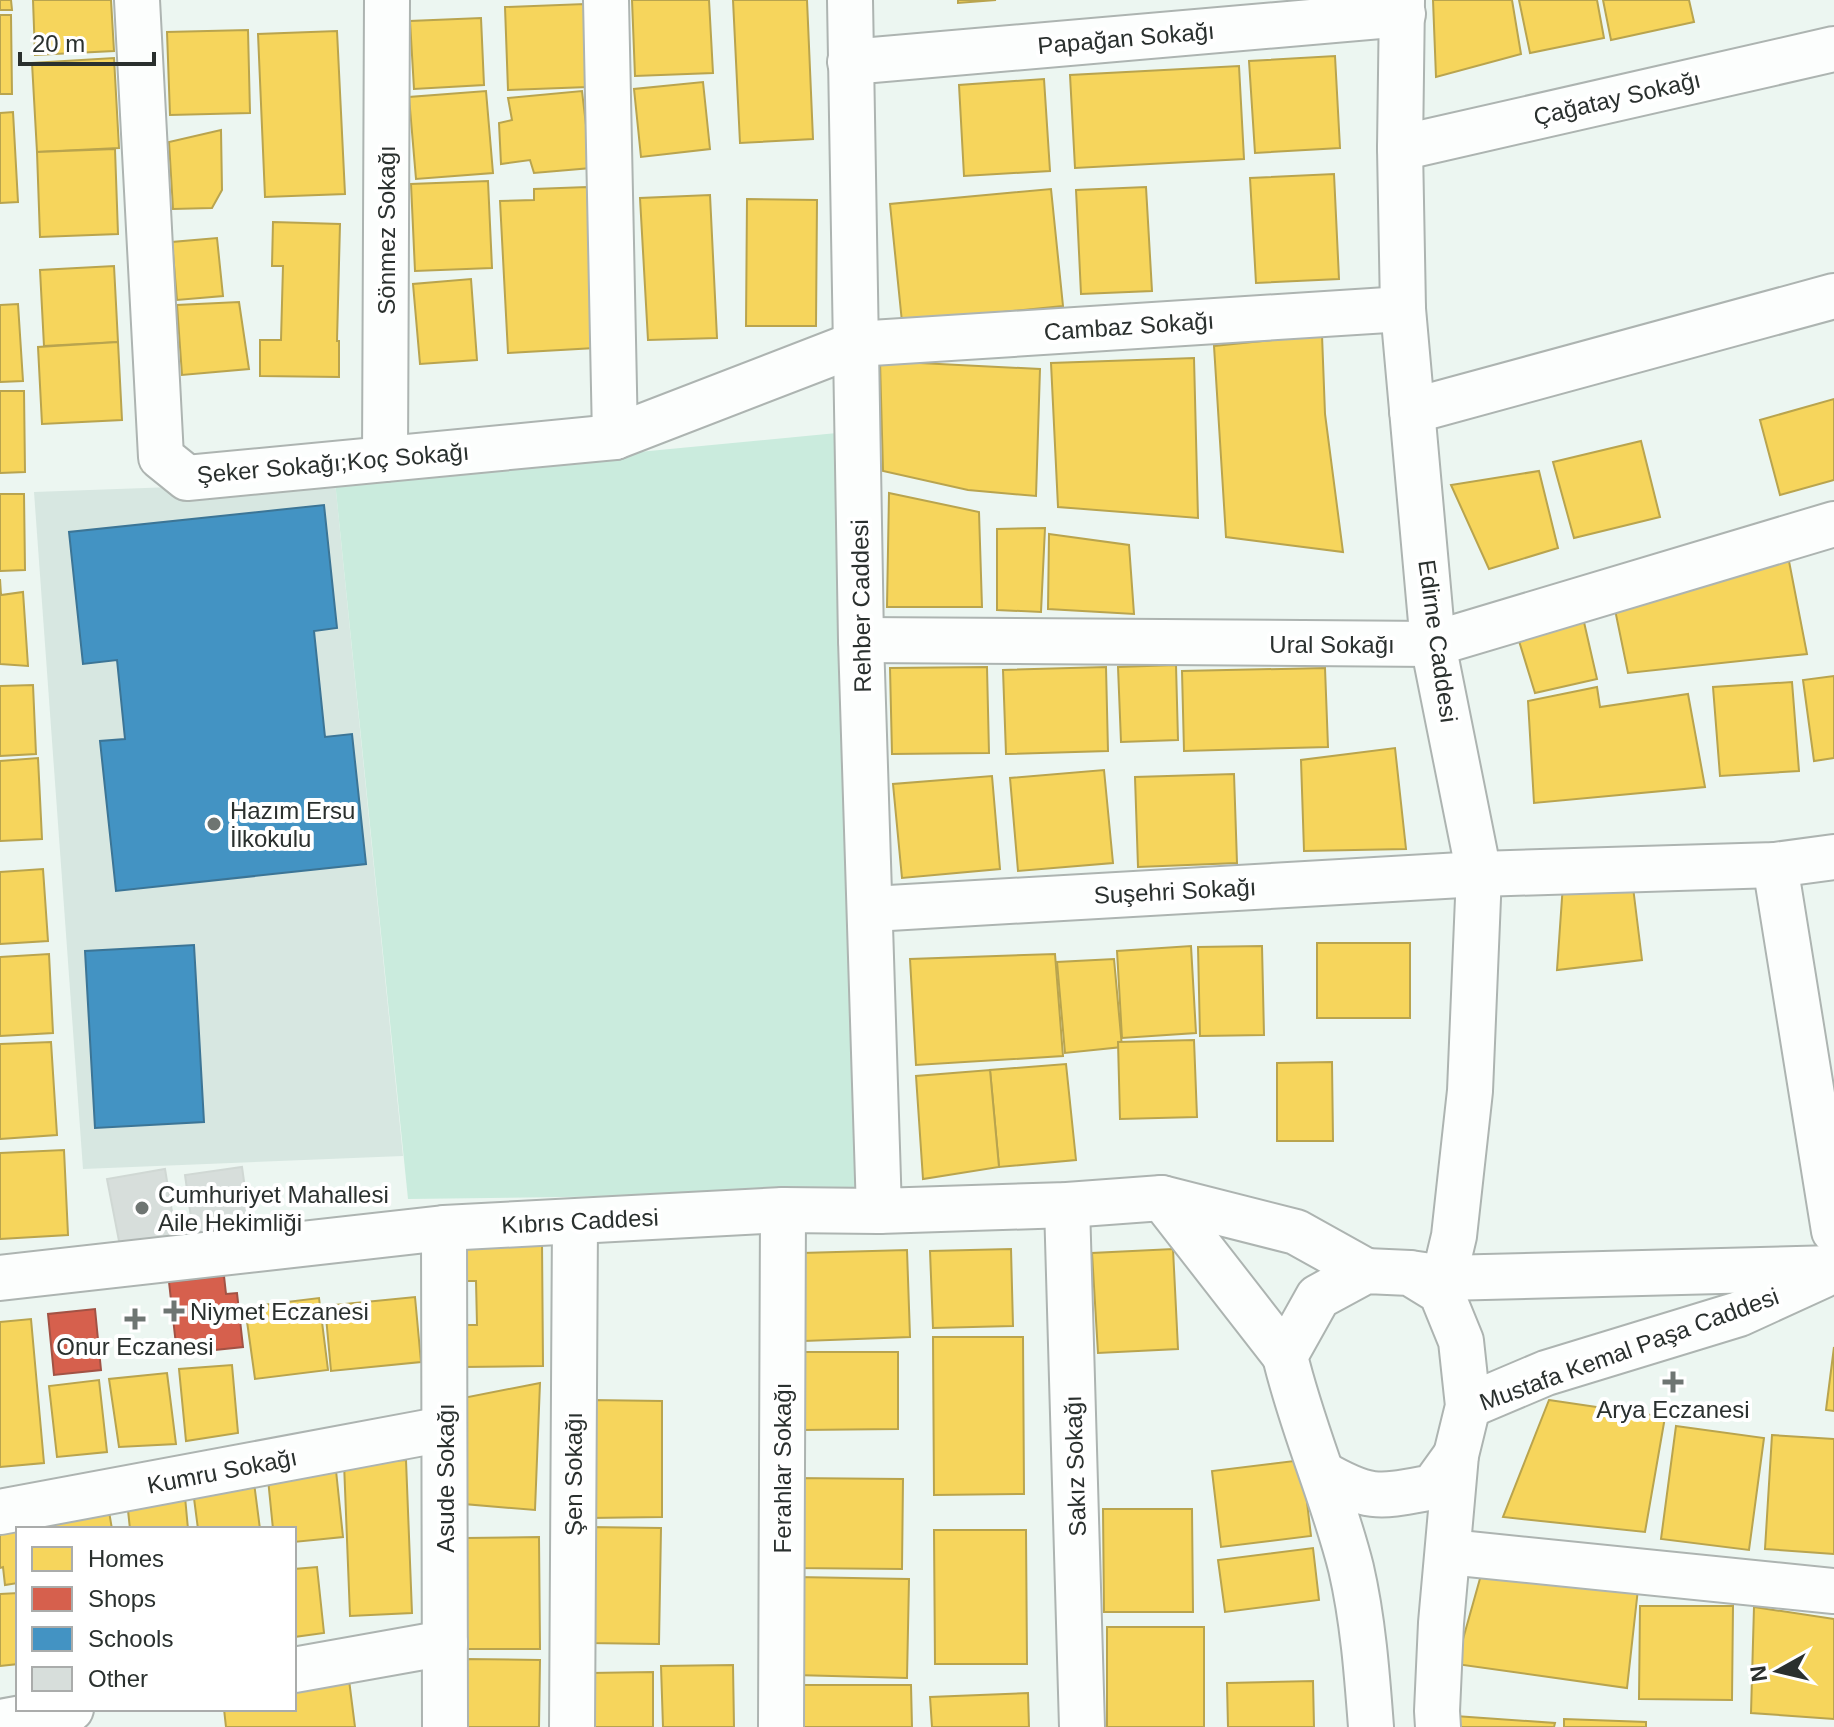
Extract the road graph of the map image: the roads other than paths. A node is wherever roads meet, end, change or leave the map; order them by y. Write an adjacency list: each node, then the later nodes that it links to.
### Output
1 (137, 0): 14 (street, Şeker Sokağı;Koç Sokağı)
2 (387, 0): 14 (street, Sönmez Sokağı)
3 (606, 0): 13 (street)
4 (850, 0): 7 (street, Rehber Caddesi)
5 (1402, 7): 7 (street, Papağan Sokağı); 8 (street, Edirne Caddesi)
6 (1834, 49): 8 (street, Çağatay Sokağı)
7 (850, 62): 11 (street, Rehber Caddesi)
8 (1400, 148): 10 (street, Edirne Caddesi)
9 (1834, 296): 12 (street)
10 (1403, 309): 11 (street, Cambaz Sokağı); 12 (street, Edirne Caddesi)
11 (856, 344): 13 (street, Şeker Sokağı;Koç Sokağı); 16 (street, Rehber Caddesi)
12 (1412, 411): 17 (street, Edirne Caddesi)
13 (615, 437): 14 (street, Şeker Sokağı;Koç Sokağı)
14 (385, 459)
15 (1834, 524): 17 (street, Ural Sokağı)
16 (861, 640): 17 (street, Ural Sokağı); 21 (street, Rehber Caddesi)
17 (1433, 644): 20 (street, Edirne Caddesi)
18 (1834, 857): 19 (street, Suşehri Sokağı)
19 (1775, 865): 20 (street, Suşehri Sokağı); 28 (street)
20 (1479, 874): 21 (street, Suşehri Sokağı); 31 (street, Edirne Caddesi)
21 (872, 909): 25 (street, Rehber Caddesi)
22 (1162, 1198): 23 (street, Kıbrıs Caddesi); 30 (street, Kıbrıs Caddesi); 33 (street)
23 (1067, 1205): 25 (street, Kıbrıs Caddesi); 48 (street, Sakız Sokağı)
24 (783, 1210): 25 (street, Kıbrıs Caddesi); 26 (street, Kıbrıs Caddesi); 47 (street, Ferahlar Sokağı)
25 (879, 1211)
26 (575, 1222): 27 (street, Kıbrıs Caddesi); 46 (street, Şen Sokağı)
27 (444, 1228): 32 (street, Kıbrıs Caddesi); 35 (street, Asude Sokağı)
28 (1834, 1231)
29 (1834, 1270): 31 (street); 34 (street, Mustafa Kemal Paşa Caddesi)
30 (1366, 1271): 31 (street); 33 (street)
31 (1427, 1275): 34 (street)
32 (0, 1278)
33 (1285, 1356): 37 (street)
34 (1468, 1406): 36 (street)
35 (444, 1429): 38 (street, Kumru Sokağı); 41 (street, Asude Sokağı)
36 (1456, 1455): 37 (street); 39 (street)
37 (1322, 1473): 49 (street)
38 (0, 1512)
39 (1449, 1552): 40 (street); 50 (street)
40 (1834, 1591)
41 (445, 1643): 42 (street); 45 (street, Asude Sokağı)
42 (296, 1670)
43 (60, 1711): 44 (street)
44 (0, 1722)
45 (445, 1727)
46 (572, 1727)
47 (781, 1727)
48 (1082, 1727)
49 (1371, 1727)
50 (1438, 1727)

